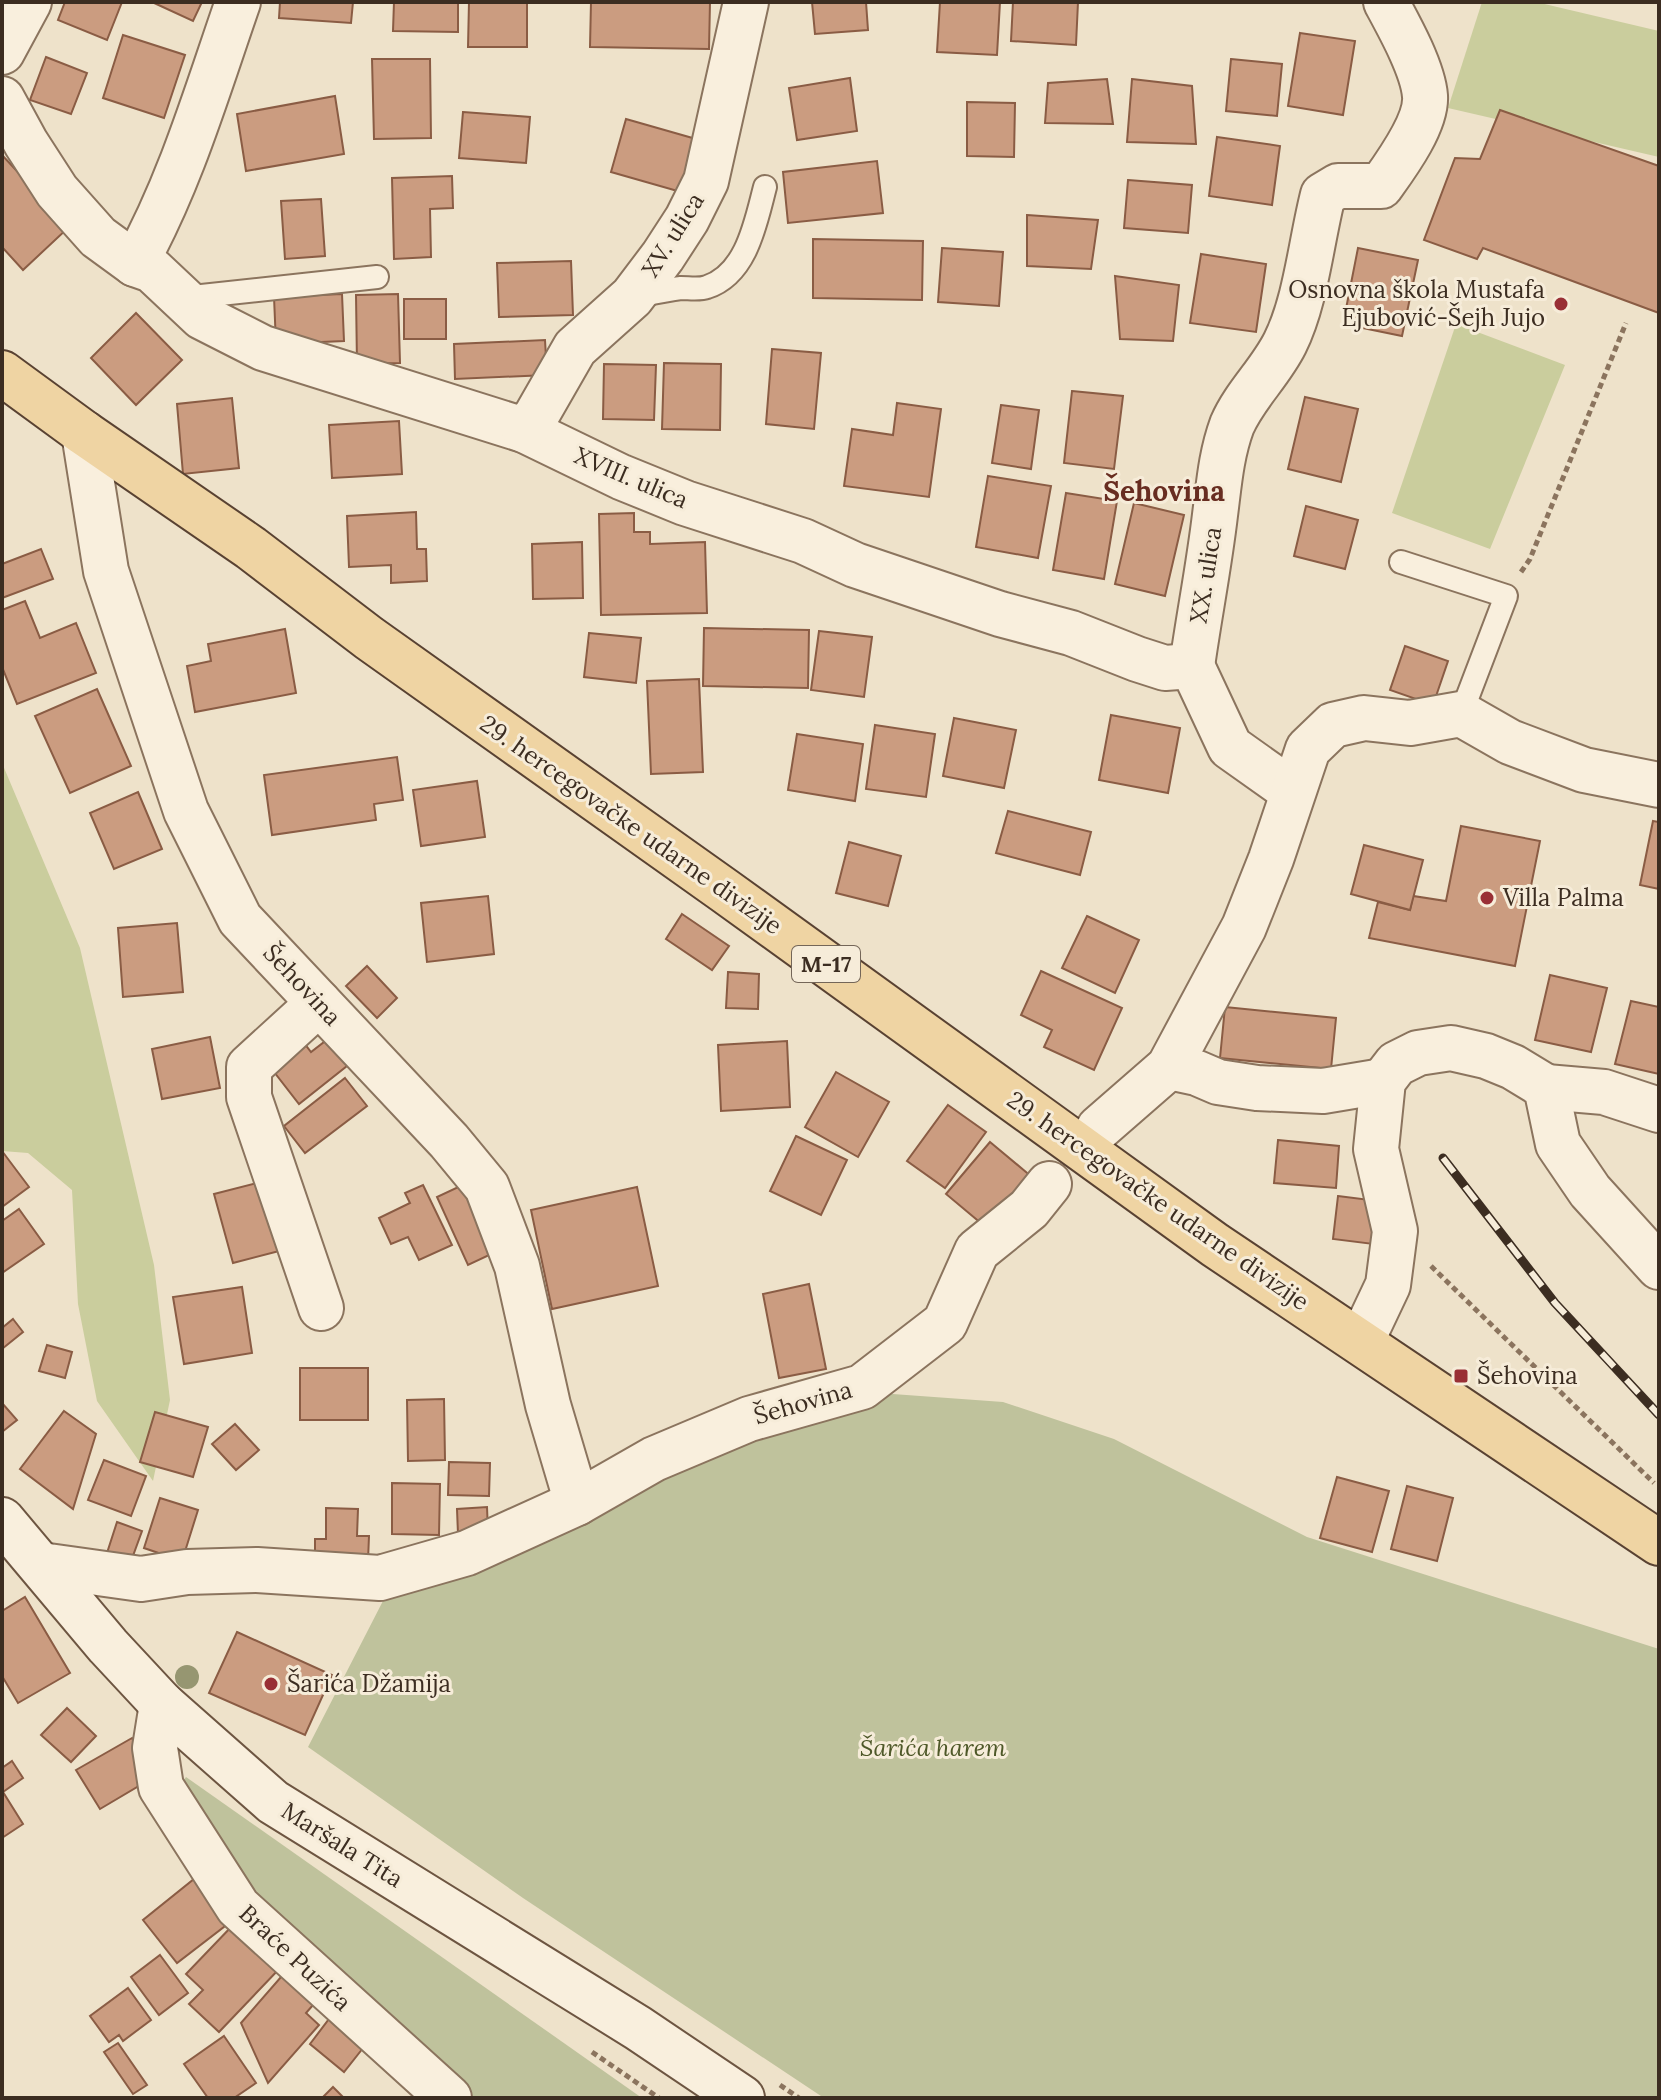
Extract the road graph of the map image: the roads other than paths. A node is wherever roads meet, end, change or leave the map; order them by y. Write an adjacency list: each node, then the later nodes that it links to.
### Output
1 (29, 2): 5 (street)
2 (238, 2): 8 (street)
3 (746, 2): 10 (street, XV. ulica)
4 (1386, 2): 16 (street, XX. ulica)
5 (2, 52)
6 (2, 99): 8 (street, XVIII. ulica)
7 (765, 187): 10 (lane)
8 (135, 264): 11 (street, XVIII. ulica)
9 (377, 277): 11 (lane)
10 (632, 297): 13 (street, XV. ulica)
11 (182, 298): 13 (street, XVIII. ulica)
12 (2, 373): 14 (main road, 29. hercegovačke udarne divizije / M-17)
13 (524, 430): 16 (street, XVIII. ulica)
14 (84, 433): 20 (street, Šehovina); 29 (main road, 29. hercegovačke udarne divizije / M-17)
15 (1401, 562): 17 (lane)
16 (1192, 666): 19 (street)
17 (1461, 714): 18 (street); 19 (street)
18 (1659, 785)
19 (1292, 791): 21 (street)
20 (319, 1003): 28 (street); 30 (street, Šehovina)
21 (1169, 1067): 22 (street); 25 (street)
22 (1383, 1081): 23 (street); 29 (street)
23 (1546, 1087): 24 (street); 27 (street)
24 (1659, 1110)
25 (1099, 1128)
26 (1049, 1184): 30 (street, Šehovina)
27 (1659, 1267)
28 (321, 1308)
29 (1361, 1342): 32 (main road, 29. hercegovačke udarne divizije / M-17)
30 (577, 1503): 33 (street, Šehovina)
31 (2, 1520): 33 (street, Maršala Tita)
32 (1659, 1543)
33 (41, 1565): 34 (street, Maršala Tita)
34 (162, 1704): 35 (street, Braće Puzića); 36 (street, Maršala Tita)
35 (449, 2098)
36 (742, 2098)

